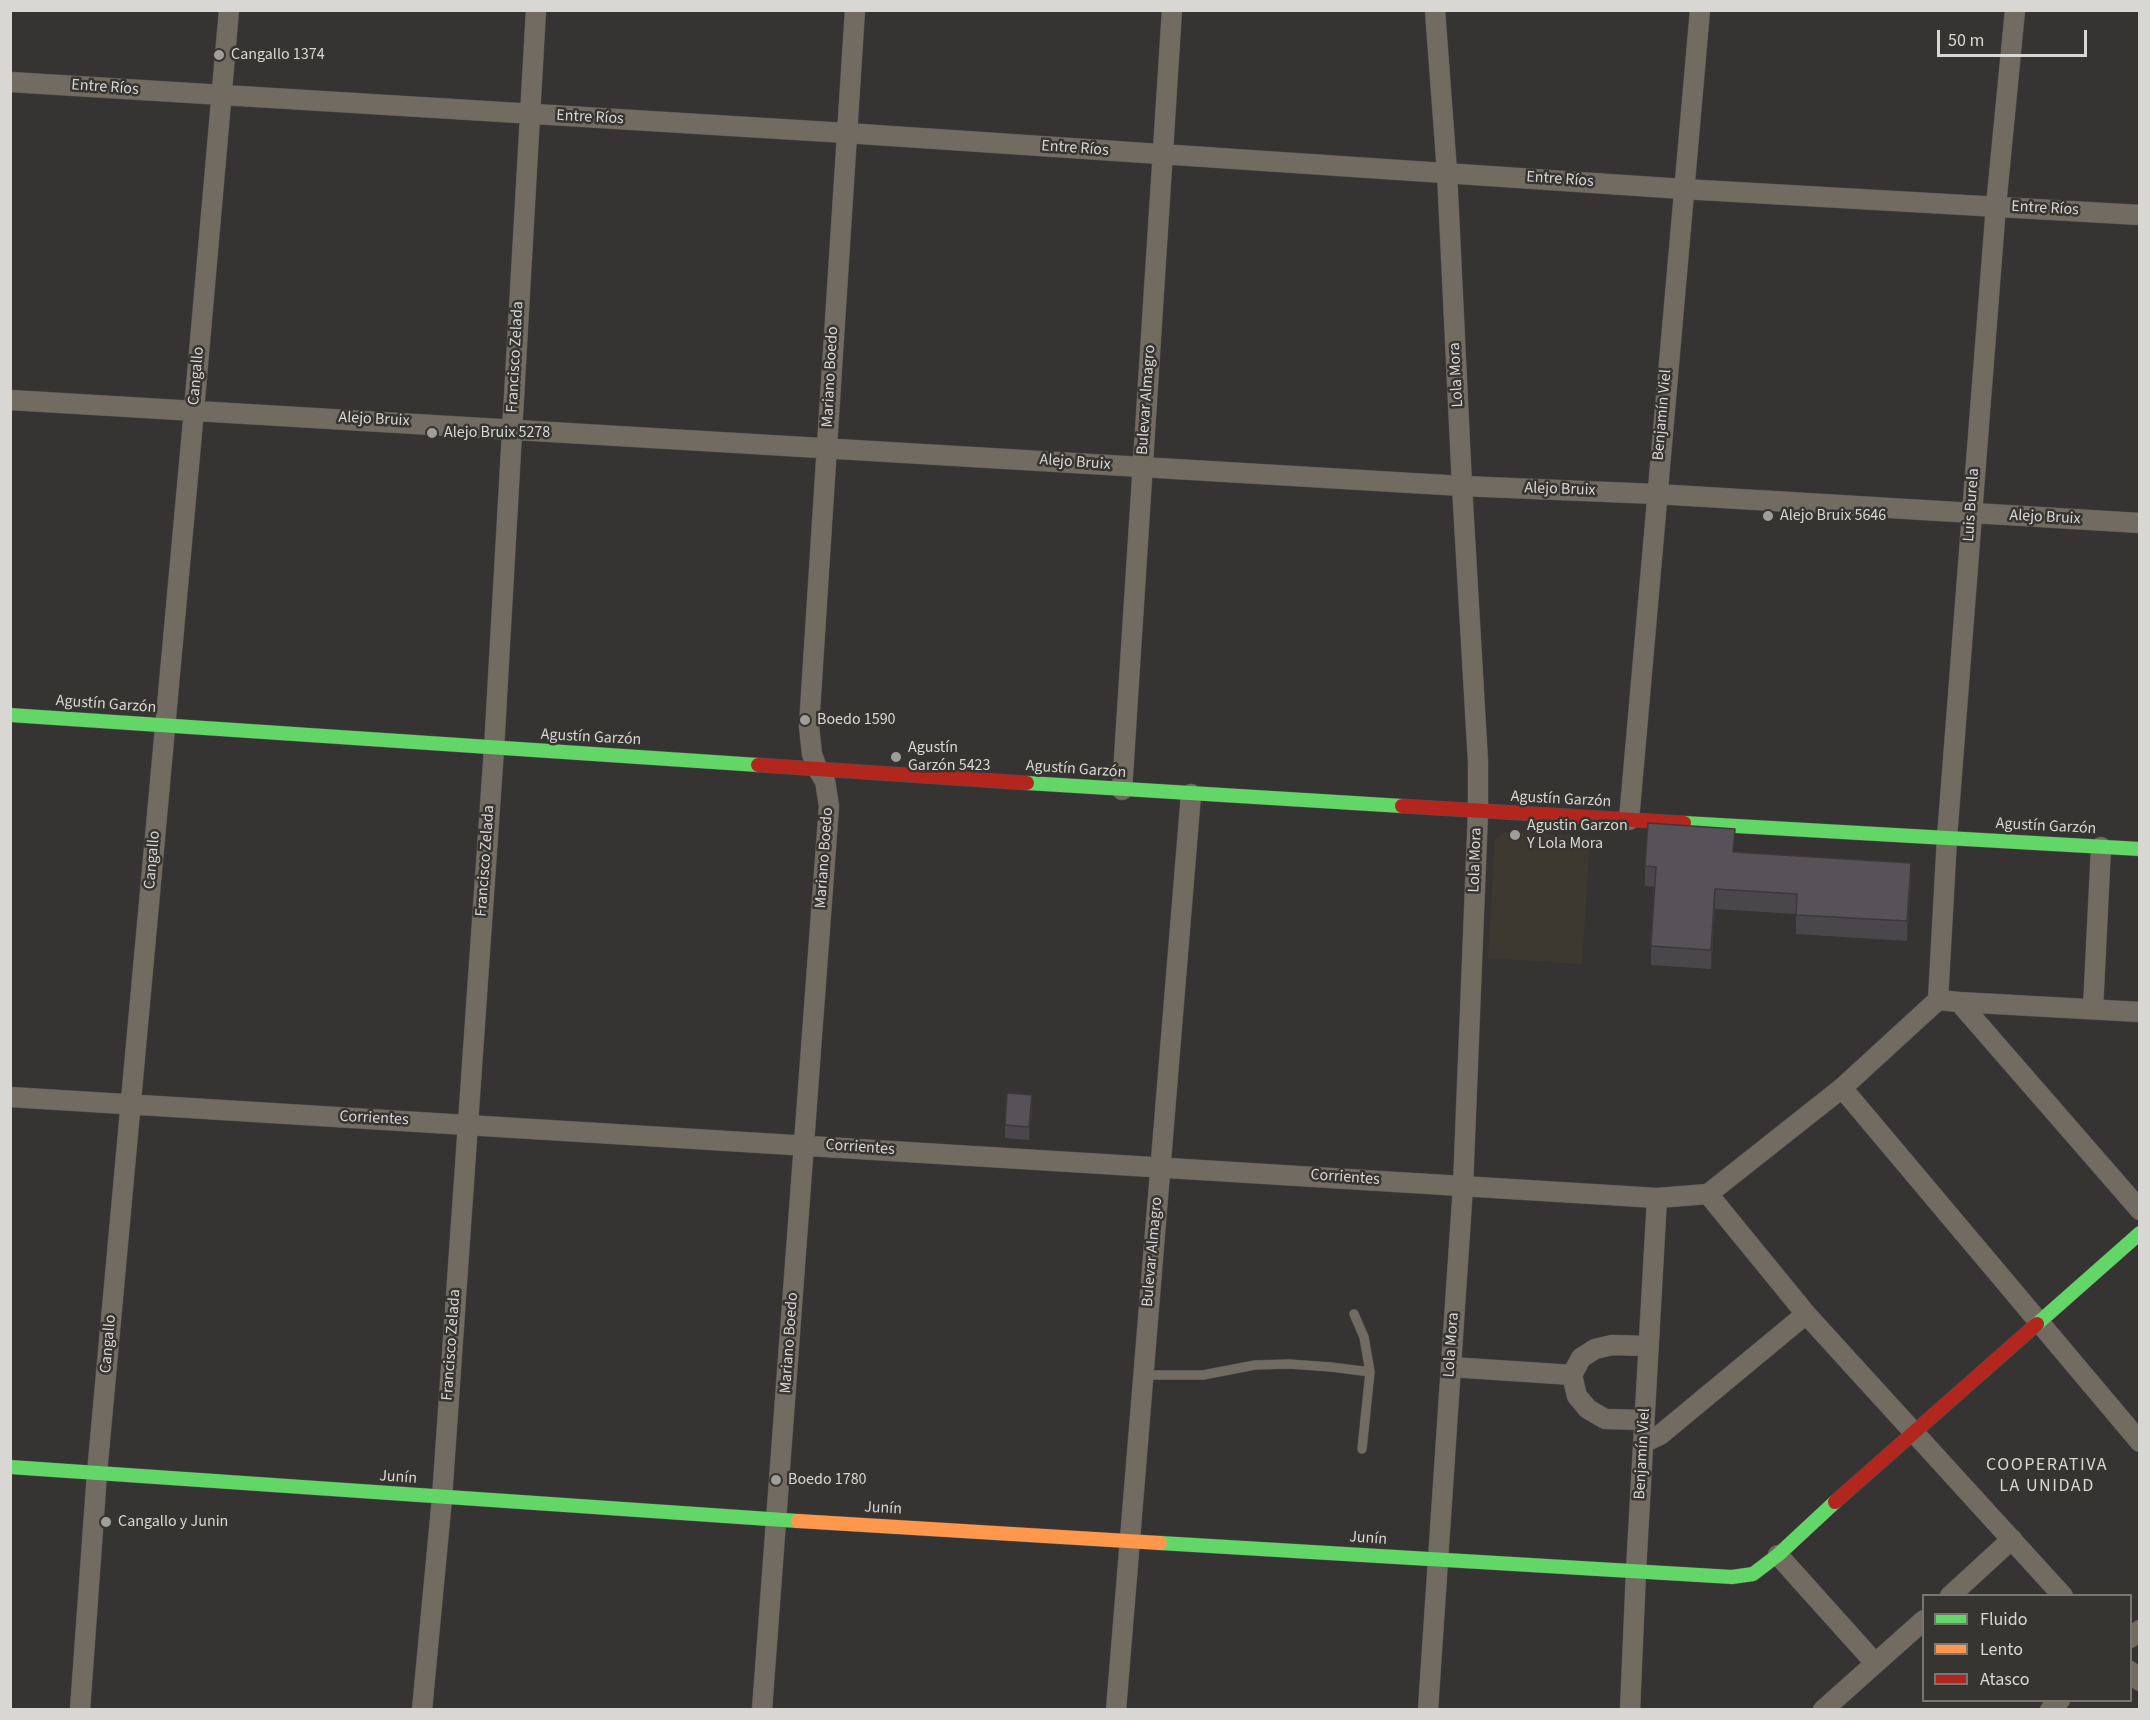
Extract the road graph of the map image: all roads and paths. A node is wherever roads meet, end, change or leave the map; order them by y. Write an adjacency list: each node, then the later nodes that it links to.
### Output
1 (229, 10): 9 (street, Cangallo)
2 (536, 10): 10 (street, Francisco Zelada)
3 (855, 10): 11 (street, Mariano Boedo)
4 (1172, 10): 12 (street, Bulevar Almagro)
5 (1435, 10): 13 (street, Lola Mora)
6 (1700, 10): 14 (street, Benjamín Viel)
7 (2015, 10): 15 (street, Luis Burela)
8 (10, 82): 9 (street, Entre Ríos)
9 (221, 95): 10 (street, Entre Ríos); 18 (street, Cangallo)
10 (529, 114): 11 (street, Entre Ríos); 19 (street, Francisco Zelada)
11 (846, 133): 12 (street, Entre Ríos); 20 (street, Mariano Boedo)
12 (1163, 154): 13 (street, Entre Ríos); 21 (street, Bulevar Almagro)
13 (1447, 172): 14 (street, Entre Ríos); 22 (street, Lola Mora)
14 (1683, 189): 15 (street, Entre Ríos); 23 (street, Benjamín Viel)
15 (1996, 206): 16 (street, Entre Ríos); 24 (street, Luis Burela)
16 (2139, 214)
17 (10, 400): 18 (street, Alejo Bruix)
18 (194, 410): 19 (street, Alejo Bruix); 27 (street, Cangallo)
19 (512, 429): 20 (street, Alejo Bruix); 28 (street, Francisco Zelada)
20 (827, 448): 21 (street, Alejo Bruix); 29 (street, Mariano Boedo)
21 (1143, 467): 22 (street, Alejo Bruix); 30 (street, Bulevar Almagro)
22 (1462, 486): 23 (street, Alejo Bruix); 32 (street, Lola Mora)
23 (1656, 494): 24 (street, Alejo Bruix); 33 (street, Benjamín Viel)
24 (1972, 514): 25 (street, Alejo Bruix); 34 (street, Luis Burela)
25 (2139, 524)
26 (10, 715): 27 (street, Agustín Garzón)
27 (165, 725): 28 (street, Agustín Garzón); 43 (street, Cangallo)
28 (494, 749): 29 (street, Agustín Garzón); 44 (street, Francisco Zelada)
29 (817, 768): 30 (street, Agustín Garzón); 45 (street, Mariano Boedo)
30 (1122, 790): 31 (street, Agustín Garzón)
31 (1191, 795): 32 (street, Agustín Garzón); 46 (street, Bulevar Almagro)
32 (1478, 812): 33 (street, Agustín Garzón); 47 (street, Lola Mora)
33 (1629, 820): 34 (street, Agustín Garzón)
34 (1947, 838): 35 (street, Agustín Garzón); 37 (street, Luis Burela)
35 (2101, 847): 36 (street, Agustín Garzón); 39 (street)
36 (2139, 849)
37 (1938, 1000): 38 (street); 41 (street)
38 (1959, 1002): 39 (street); 50 (street)
39 (2093, 1010): 40 (street)
40 (2139, 1012)
41 (1842, 1088): 48 (street); 54 (street)
42 (10, 1097): 43 (street, Corrientes)
43 (131, 1104): 44 (street, Corrientes); 66 (street, Cangallo)
44 (467, 1125): 45 (street, Corrientes); 67 (street, Francisco Zelada)
45 (804, 1145): 46 (street, Corrientes); 68 (street, Mariano Boedo)
46 (1160, 1166): 47 (street, Corrientes); 58 (street, Bulevar Almagro)
47 (1463, 1186): 49 (street, Corrientes); 56 (street, Lola Mora)
48 (1708, 1194): 49 (street, Corrientes); 53 (street)
49 (1657, 1198): 55 (street, Benjamín Viel)
50 (2139, 1210)
51 (2139, 1233): 54 (street)
52 (1354, 1314): 57 (lane)
53 (1806, 1314): 61 (street); 62 (street)
54 (2039, 1322): 61 (street); 63 (street)
55 (1648, 1346): 59 (street); 60 (street, Benjamín Viel)
56 (1451, 1367): 59 (street); 72 (street, Lola Mora)
57 (1370, 1372): 58 (lane); 64 (lane)
58 (1143, 1375): 70 (street, Bulevar Almagro)
59 (1572, 1375): 60 (street)
60 (1644, 1420): 62 (street, Benjamín Viel)
61 (1914, 1432): 69 (street); 71 (street)
62 (1645, 1442): 73 (street, Benjamín Viel)
63 (2139, 1442)
64 (1362, 1449)
65 (10, 1467): 66 (street, Junín)
66 (97, 1473): 67 (street, Junín); 78 (street, Cangallo)
67 (442, 1498): 68 (street, Junín); 79 (street, Francisco Zelada)
68 (777, 1520): 70 (street, Junín); 80 (street, Mariano Boedo)
69 (2012, 1539): 74 (street); 75 (street)
70 (1129, 1541): 72 (street, Junín); 81 (street, Bulevar Almagro)
71 (1778, 1555): 73 (street, Junín); 77 (street)
72 (1438, 1560): 73 (street, Junín); 82 (street, Lola Mora)
73 (1636, 1571): 83 (street, Benjamín Viel)
74 (1952, 1594)
75 (2060, 1594)
76 (1922, 1621): 77 (street)
77 (1875, 1664): 84 (street)
78 (80, 1710)
79 (422, 1710)
80 (762, 1710)
81 (1116, 1710)
82 (1428, 1710)
83 (1630, 1710)
84 (1824, 1710)

